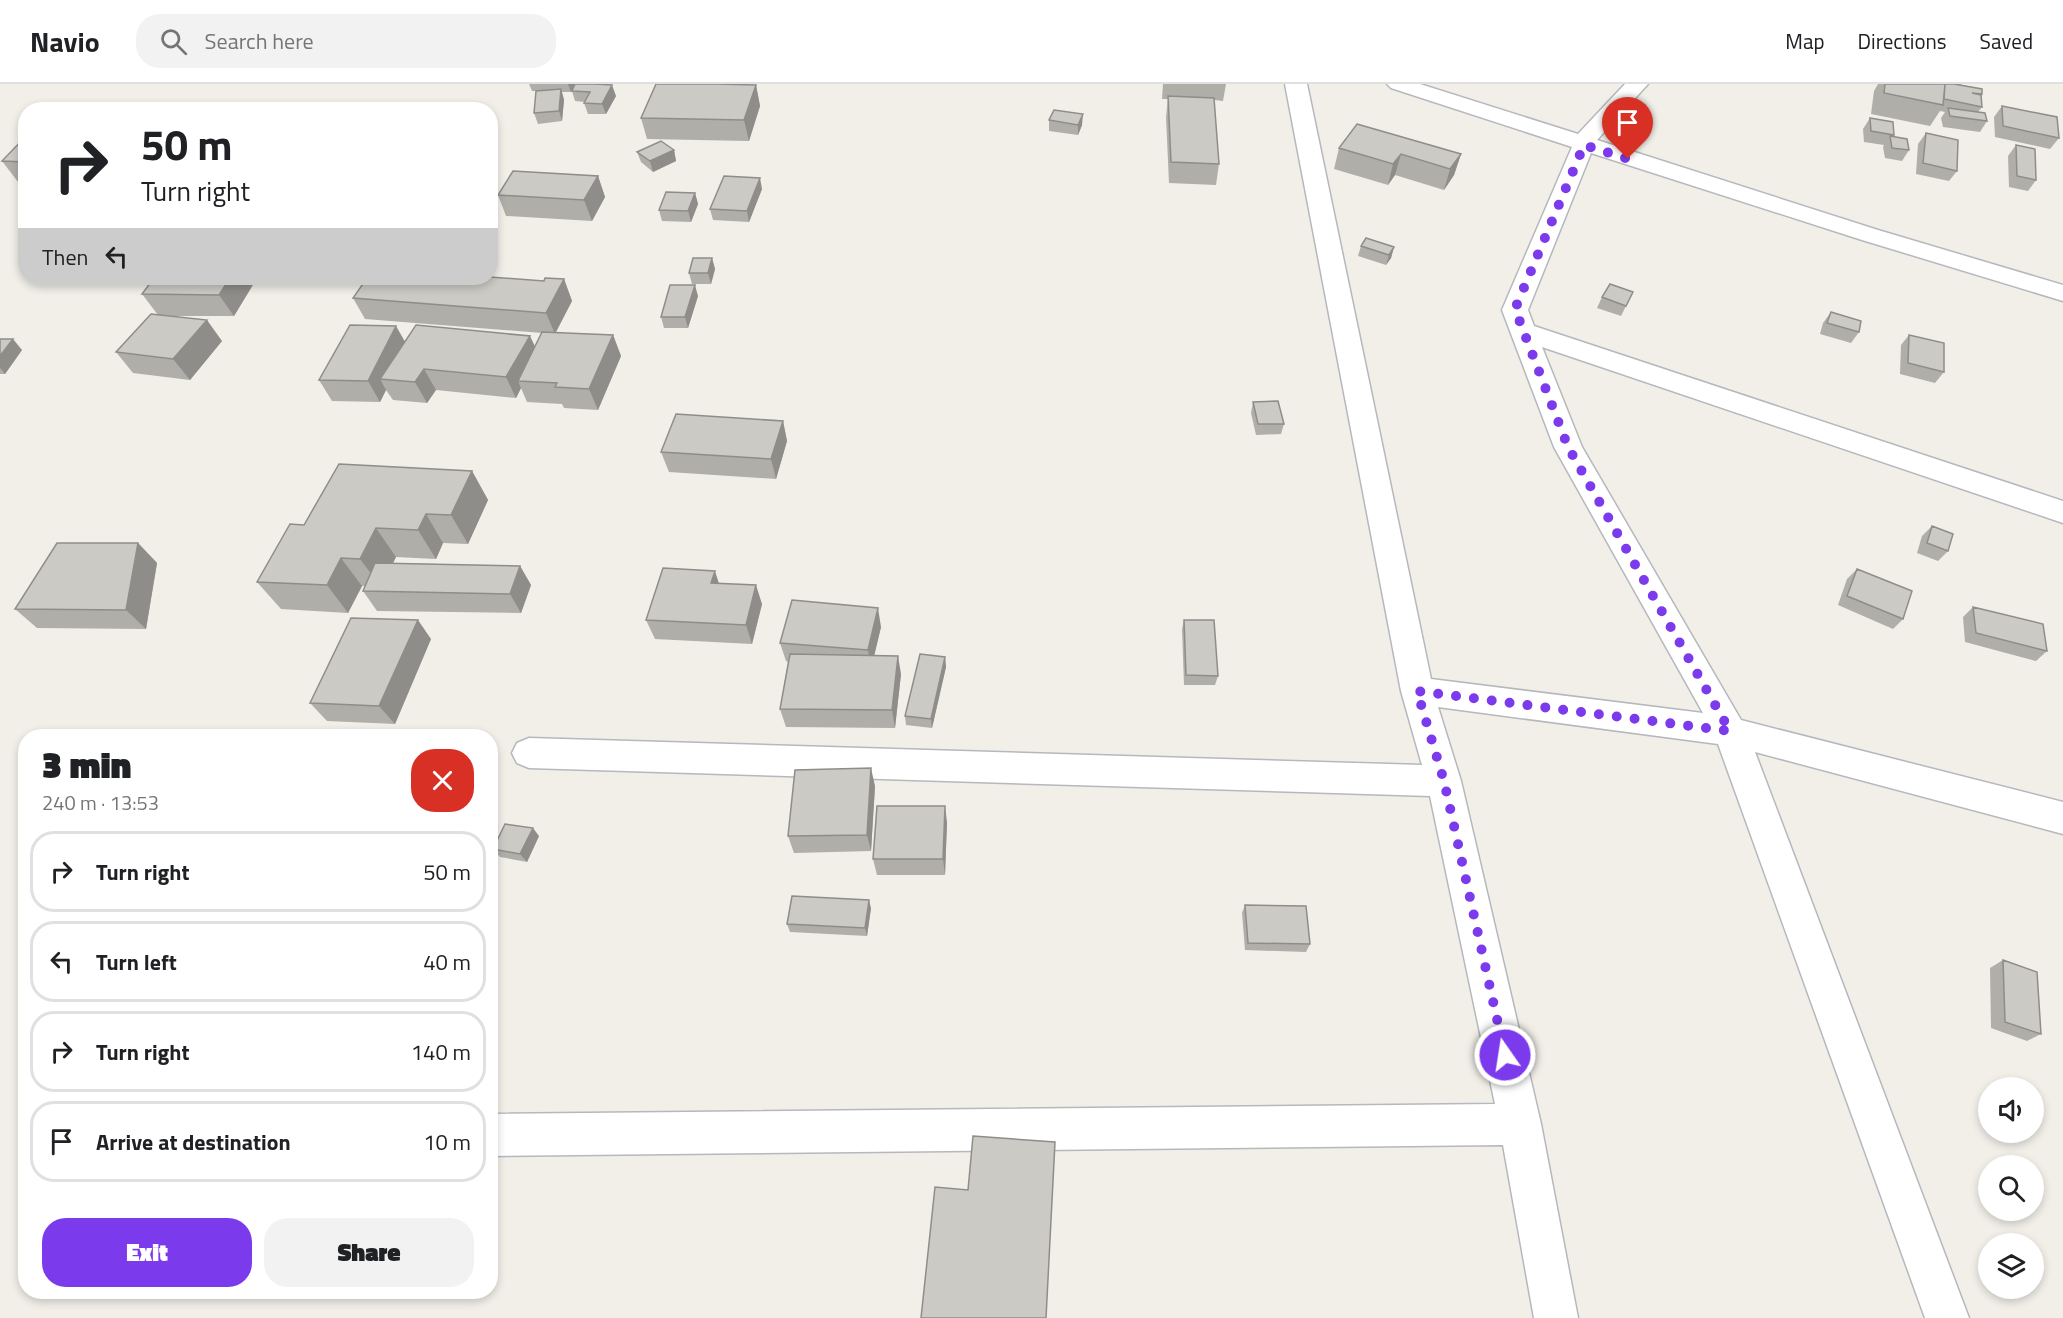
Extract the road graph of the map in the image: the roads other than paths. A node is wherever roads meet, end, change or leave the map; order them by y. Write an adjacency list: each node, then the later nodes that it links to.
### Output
1 (1296, 84): 8 (street)
2 (1398, 84): 4 (street)
3 (1637, 84): 4 (street)
4 (1584, 145): 5 (street); 6 (street)
5 (2063, 293)
6 (1524, 331): 7 (street); 9 (street)
7 (2063, 512)
8 (1417, 691): 9 (street); 11 (street)
9 (1730, 731): 12 (street); 16 (street)
10 (529, 753): 11 (street)
11 (1444, 781): 13 (street)
12 (2063, 818)
13 (1520, 1124): 14 (street); 15 (street)
14 (498, 1135)
15 (1556, 1318)
16 (1947, 1318)

